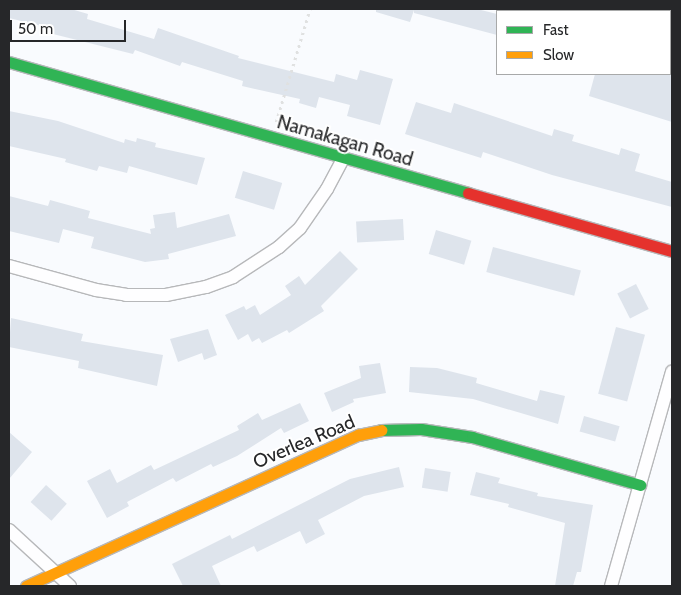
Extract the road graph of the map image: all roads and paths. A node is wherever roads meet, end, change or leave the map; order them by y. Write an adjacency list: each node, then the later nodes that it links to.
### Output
1 (310, 9): 3 (path)
2 (9, 62): 3 (street, Namakagan Road)
3 (271, 138): 4 (street, Namakagan Road)
4 (343, 159): 5 (street, Namakagan Road); 6 (street)
5 (672, 252)
6 (9, 266)
7 (672, 372): 8 (street)
8 (640, 485): 10 (street, Overlea Road); 13 (street)
9 (9, 530): 10 (street)
10 (55, 573): 11 (street, Overlea Road); 12 (street)
11 (26, 586)
12 (70, 586)
13 (611, 586)

